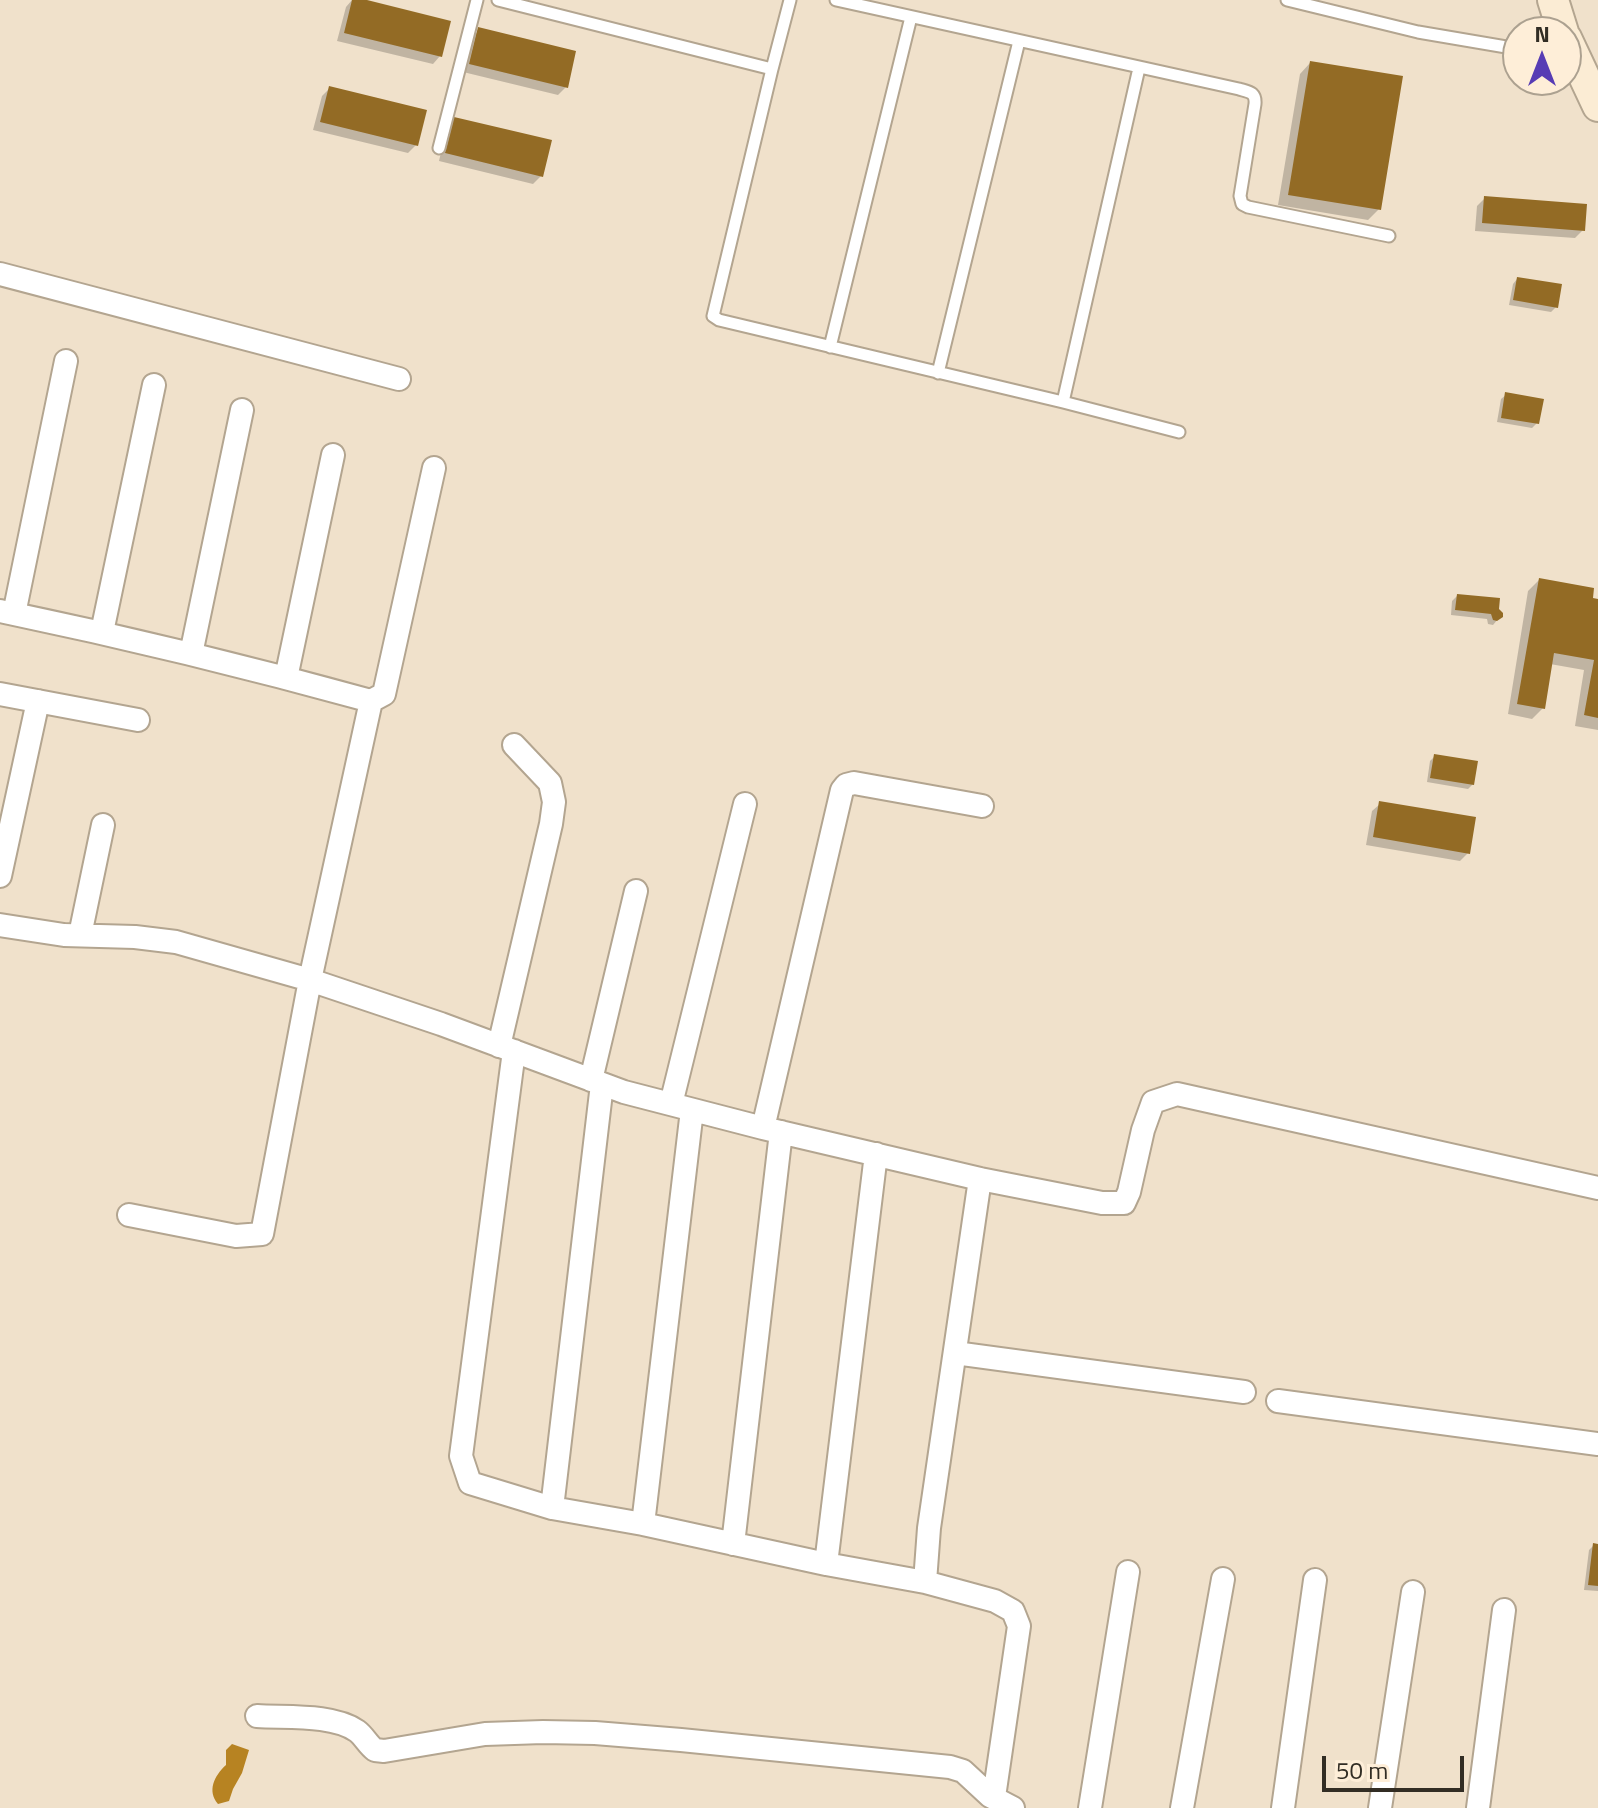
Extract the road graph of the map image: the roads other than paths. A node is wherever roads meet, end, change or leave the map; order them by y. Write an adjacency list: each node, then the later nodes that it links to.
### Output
1 (477, 0): 13 (lane)
2 (498, 0): 10 (lane)
3 (790, 0): 10 (lane)
4 (836, 0): 6 (lane)
5 (1287, 0): 8 (lane)
6 (911, 17): 7 (lane); 16 (lane)
7 (1019, 41): 9 (lane); 18 (lane)
8 (1502, 46)
9 (1139, 68): 14 (lane); 21 (lane)
10 (772, 69): 16 (lane)
11 (1582, 76): 12 (street)
12 (1598, 106)
13 (439, 148)
14 (1389, 236)
15 (0, 274): 19 (street)
16 (830, 347): 18 (lane)
17 (66, 361): 26 (street)
18 (938, 373): 21 (lane)
19 (399, 379)
20 (154, 385): 27 (street)
21 (1063, 402): 23 (lane)
22 (242, 410): 28 (street)
23 (1179, 432)
24 (333, 455): 29 (street)
25 (434, 468): 32 (street)
26 (7, 612): 27 (street)
27 (102, 632): 28 (street)
28 (191, 654): 29 (street)
29 (286, 678): 32 (street)
30 (0, 694): 31 (street)
31 (38, 701): 33 (street); 38 (street)
32 (371, 701): 42 (street)
33 (138, 720)
34 (514, 745): 43 (street)
35 (745, 804): 45 (street)
36 (982, 806): 46 (street)
37 (103, 825): 41 (street)
38 (0, 876)
39 (636, 891): 44 (street)
40 (0, 925): 41 (street)
41 (80, 935): 42 (street)
42 (310, 980): 43 (street); 50 (street)
43 (506, 1049): 44 (street); 55 (street)
44 (597, 1082): 45 (street); 55 (street)
45 (682, 1107): 46 (street); 56 (street)
46 (772, 1130): 47 (street); 57 (street)
47 (876, 1154): 48 (street); 58 (street)
48 (980, 1179): 49 (street); 51 (street)
49 (1598, 1188)
50 (129, 1215)
51 (955, 1353): 52 (street); 62 (street)
52 (1244, 1392)
53 (1278, 1401): 54 (street)
54 (1598, 1444)
55 (552, 1508): 56 (street)
56 (643, 1524): 57 (street)
57 (733, 1544): 58 (street)
58 (826, 1564): 62 (street)
59 (1128, 1572): 67 (street)
60 (1223, 1579): 68 (street)
61 (1315, 1580): 69 (street)
62 (925, 1582): 66 (street)
63 (1413, 1592): 70 (street)
64 (1504, 1610): 71 (street)
65 (257, 1716): 66 (street)
66 (1004, 1803)
67 (1090, 1808)
68 (1182, 1808)
69 (1283, 1808)
70 (1380, 1808)
71 (1478, 1808)

